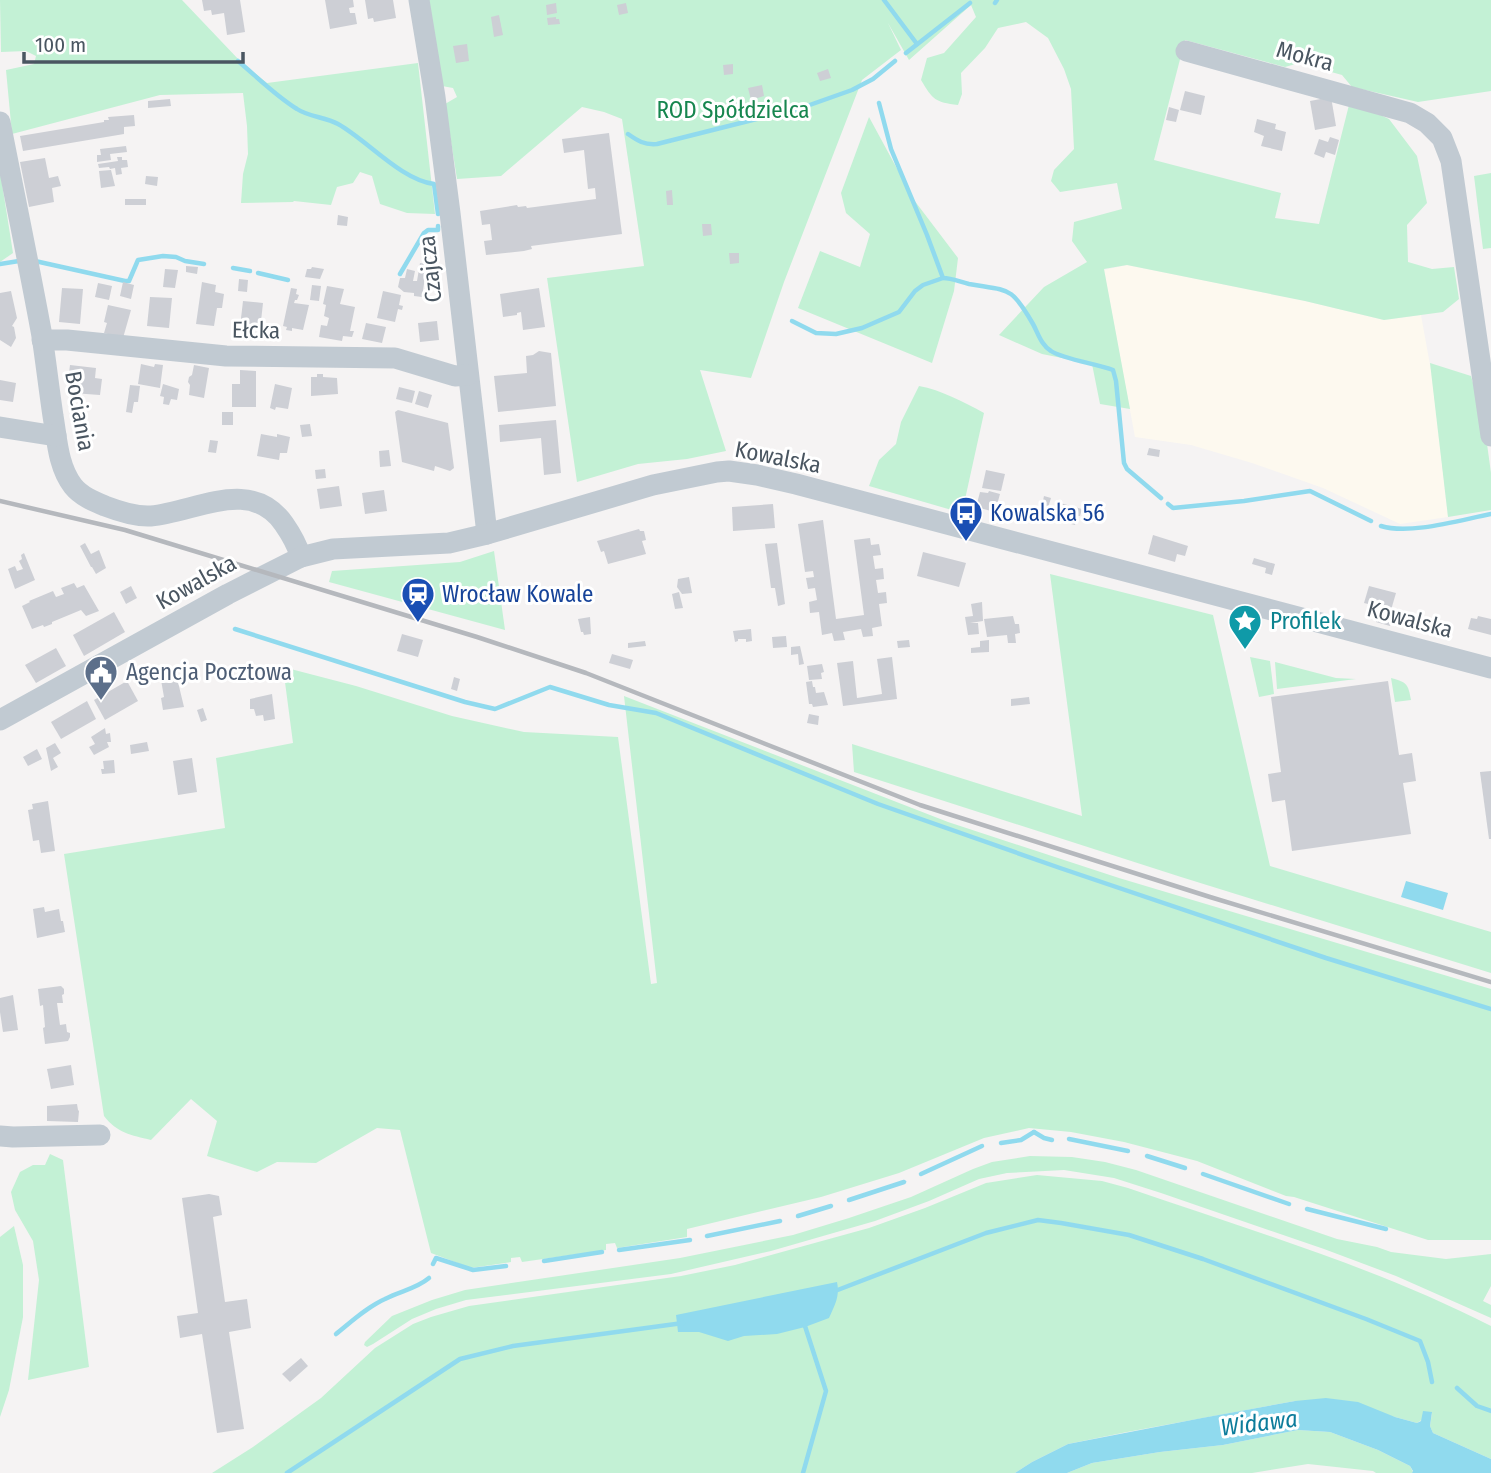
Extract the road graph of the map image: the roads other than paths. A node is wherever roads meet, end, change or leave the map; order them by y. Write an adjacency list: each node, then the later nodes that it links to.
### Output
1 (419, 0): 5 (street, Czajcza)
2 (1186, 51): 8 (street, Mokra)
3 (0, 122): 4 (street, Bociania)
4 (42, 340): 5 (street, Ełcka); 7 (street, Bociania)
5 (468, 375): 9 (street, Czajcza)
6 (0, 427): 7 (street)
7 (56, 436): 10 (street, Bociania)
8 (1491, 436)
9 (487, 534): 10 (street, Kowalska); 11 (street, Kowalska)
10 (301, 557): 12 (street, Kowalska)
11 (1491, 668)
12 (0, 720)
13 (100, 1135): 14 (street)
14 (0, 1136)

